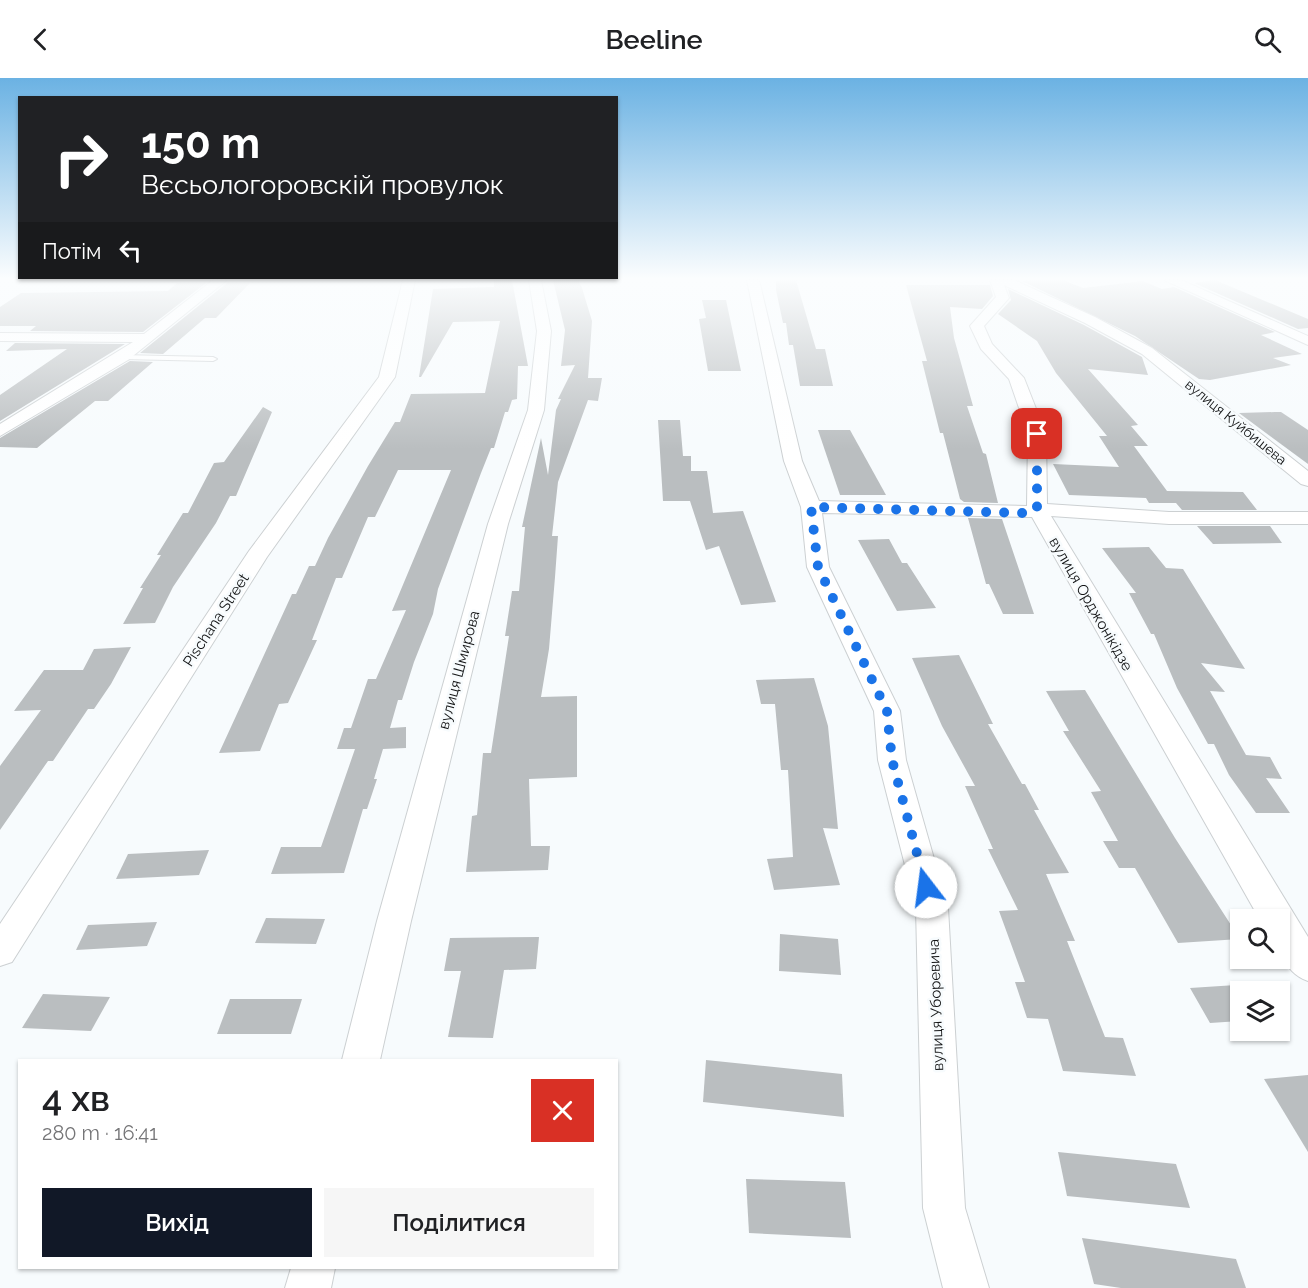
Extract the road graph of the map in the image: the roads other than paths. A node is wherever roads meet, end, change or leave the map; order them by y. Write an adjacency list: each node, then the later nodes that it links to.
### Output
1 (150, 336): 8 (street)
2 (396, 336): 18 (street, Pischana Street)
3 (543, 336): 20 (street, вулиця Шмирова)
4 (765, 336): 13 (street, вулиця Уборевича)
5 (982, 336): 14 (street)
6 (1120, 336): 12 (street, вулиця Куйбишева)
7 (0, 337): 8 (street)
8 (147, 339): 9 (street)
9 (123, 357): 10 (lane); 11 (street)
10 (213, 359)
11 (0, 431)
12 (1308, 480)
13 (811, 507): 14 (street); 23 (street, вулиця Уборевича)
14 (1037, 509): 15 (street); 16 (street, вулиця Орджонікідзе)
15 (1308, 518)
16 (1272, 909)
17 (1290, 938): 19 (street, вулиця Орджонікідзе)
18 (0, 952)
19 (1308, 966)
20 (361, 1059)
21 (313, 1269): 22 (street)
22 (308, 1288)
23 (966, 1288)

